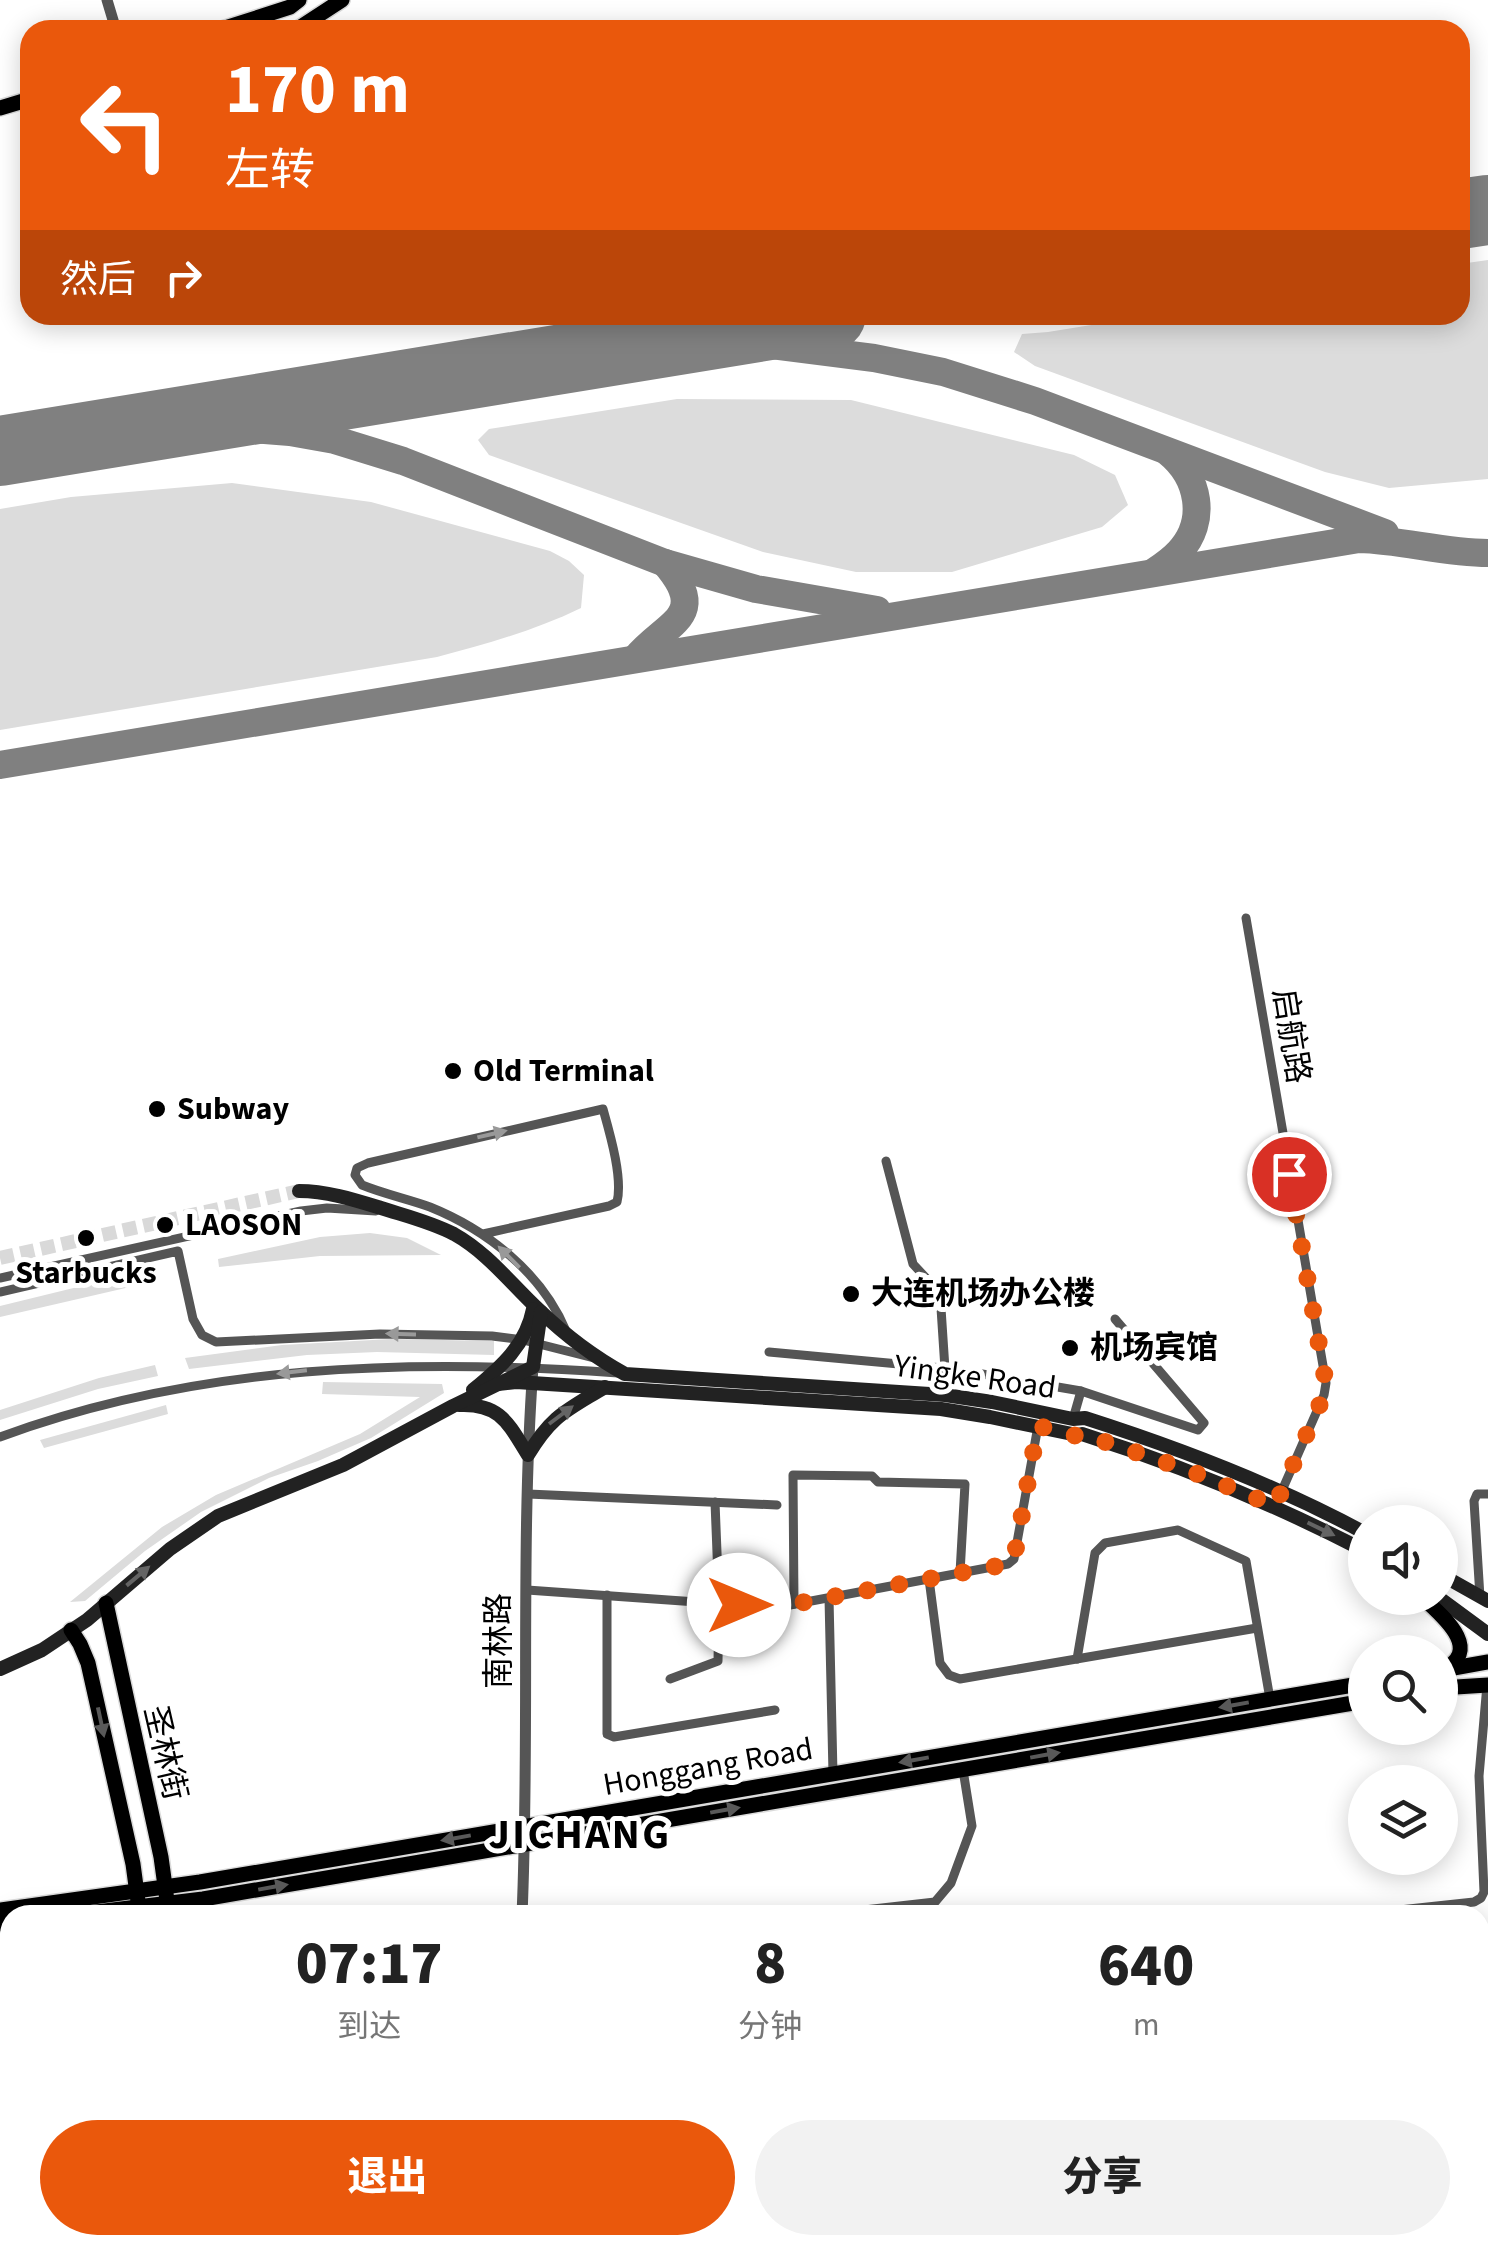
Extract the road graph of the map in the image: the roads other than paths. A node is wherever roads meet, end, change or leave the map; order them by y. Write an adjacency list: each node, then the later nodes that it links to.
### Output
1 (300, 0): 3 (main road)
2 (342, 0): 4 (main road)
3 (250, 20)
4 (311, 20)
5 (1246, 918): 31 (street, 启航路)
6 (886, 1162): 18 (street)
7 (299, 1192): 8 (main road, Yingke Road)
8 (398, 1213): 10 (street); 12 (main road, Yingke Road)
9 (483, 1234): 9 (street, Yingke Road, one-way to 9); 14 (street, Yingke Road, one-way to 9)
10 (0, 1278)
11 (0, 1292): 15 (street, one-way to 11)
12 (537, 1308): 14 (main road, Yingke Road); 15 (main road)
13 (1115, 1319): 23 (street)
14 (567, 1334): 17 (main road, Yingke Road)
15 (529, 1342): 17 (street); 20 (main road); 21 (main road)
16 (769, 1352): 18 (street)
17 (600, 1360): 19 (main road, Yingke Road)
18 (945, 1368): 23 (street)
19 (626, 1374): 20 (street); 25 (main road, Yingke Road)
20 (532, 1375): 21 (main road); 22 (main road, Yingke Road); 28 (street, 南林路)
21 (499, 1376): 24 (main road); 27 (street, one-way to 27)
22 (605, 1387): 26 (main road, Yingke Road); 28 (main road, one-way to 22)
23 (1081, 1391): 25 (street)
24 (453, 1406): 28 (main road); 43 (main road, one-way to 24)
25 (1073, 1419): 31 (main road, Yingke Road)
26 (1038, 1426): 31 (main road, Yingke Road); 36 (street)
27 (0, 1437)
28 (528, 1455): 29 (street, 南林路)
29 (528, 1494): 32 (street); 39 (street, 南林路)
30 (1488, 1494): 42 (street)
31 (1278, 1499): 34 (main road, Yingke Road); 35 (main road, Yingke Road, one-way to 35)
32 (716, 1502): 33 (street); 44 (street)
33 (777, 1505)
34 (1348, 1526)
35 (1348, 1541)
36 (960, 1572): 37 (street); 45 (street)
37 (929, 1579): 41 (street); 52 (street)
38 (1458, 1584): 42 (main road)
39 (526, 1590): 40 (street); 65 (street, 南林路)
40 (607, 1595): 44 (street); 62 (street)
41 (829, 1598): 45 (street); 64 (street)
42 (1484, 1599)
43 (106, 1603): 49 (main road); 67 (main road, 圣林街)
44 (719, 1603): 45 (street); 56 (street)
45 (794, 1604)
46 (1458, 1612): 50 (main road)
47 (1441, 1615): 51 (main road)
48 (1257, 1628): 52 (street); 52 (street); 60 (street)
49 (71, 1630): 55 (main road); 68 (main road, 圣林街, one-way to 68)
50 (1488, 1634)
51 (1457, 1635)
52 (1076, 1659)
53 (1488, 1662): 54 (main road)
54 (1458, 1667)
55 (0, 1668)
56 (670, 1678)
57 (1487, 1685): 59 (main road); 71 (street)
58 (1348, 1686): 60 (main road, Honggang Road)
59 (1458, 1687)
60 (1270, 1699): 64 (main road, Honggang Road, one-way to 64)
61 (1348, 1704): 63 (main road, Honggang Road, one-way to 61)
62 (775, 1710)
63 (962, 1770): 66 (main road, Honggang Road, one-way to 63); 70 (street)
64 (834, 1774): 65 (main road, Honggang Road)
65 (526, 1826): 66 (street, 南林路); 67 (main road, Honggang Road, one-way to 67)
66 (525, 1844): 67 (main road, Honggang Road, one-way to 66); 69 (street, 南林路)
67 (167, 1902): 68 (main road, Honggang Road)
68 (139, 1904)
69 (522, 1905)
70 (908, 1905)
71 (1446, 1905)

